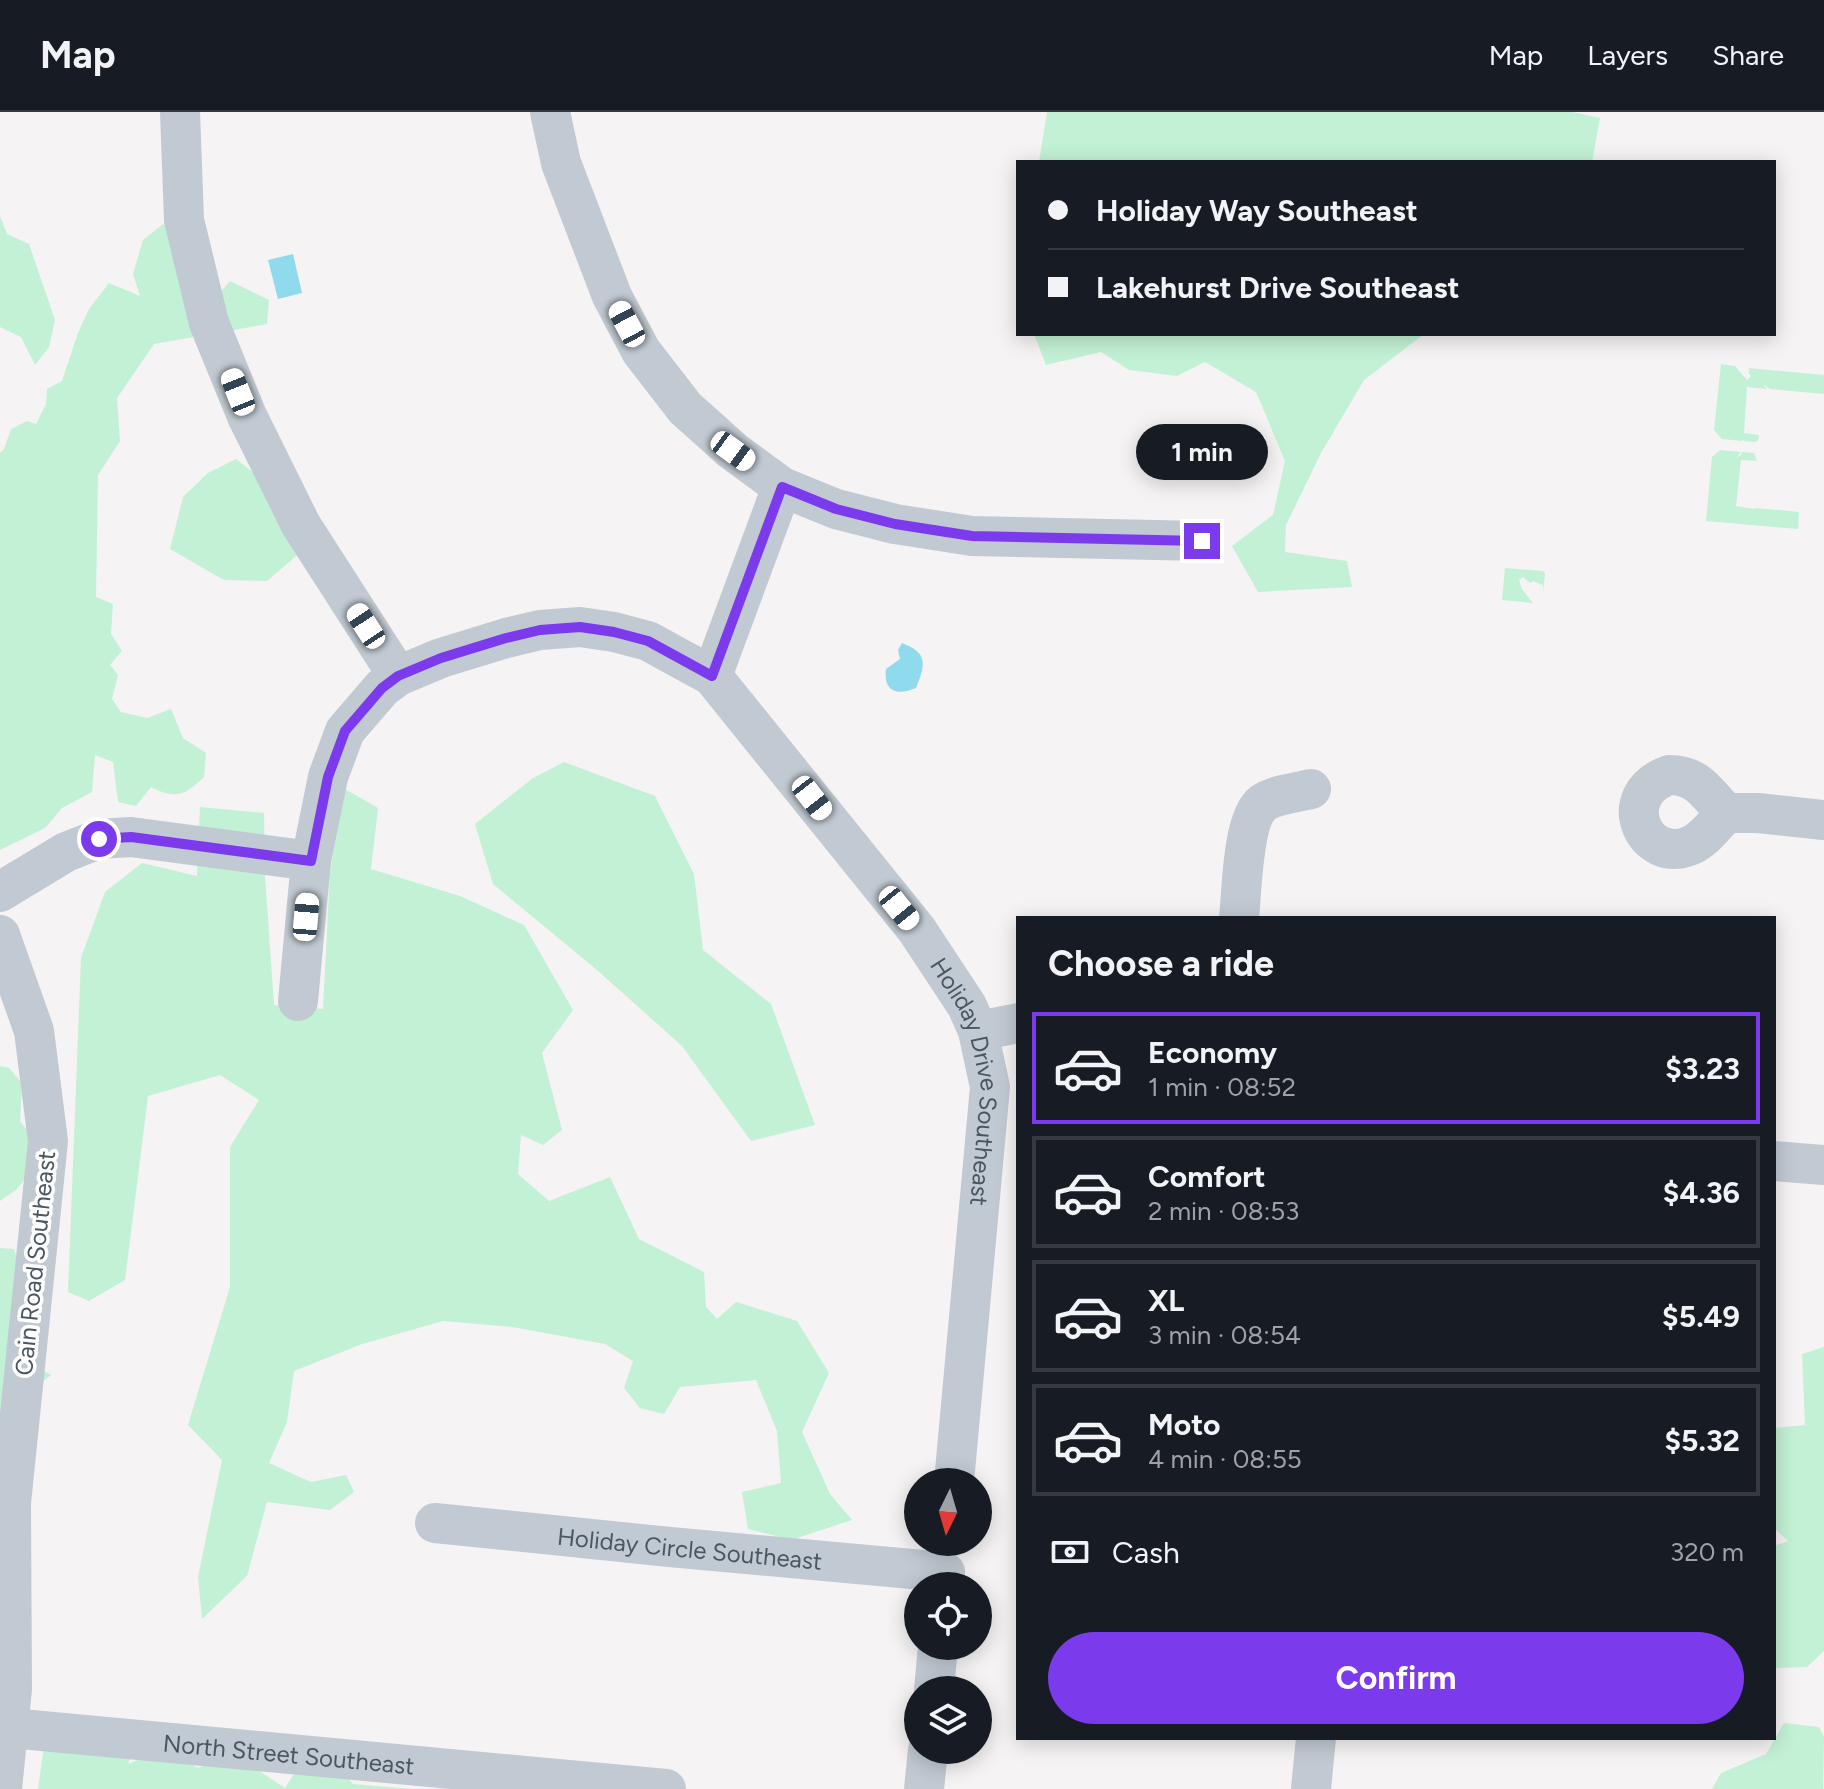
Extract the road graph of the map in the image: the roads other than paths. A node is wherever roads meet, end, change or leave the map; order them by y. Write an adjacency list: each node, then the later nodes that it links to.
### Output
1 (180, 112): 5 (street)
2 (550, 112): 3 (street)
3 (782, 487): 4 (street); 6 (street)
4 (1202, 541)
5 (398, 676): 6 (street, Holiday Drive Southeast); 10 (street, Holiday Drive Southeast)
6 (712, 676): 16 (street, Holiday Drive Southeast)
7 (1311, 789): 12 (street)
8 (1726, 813): 9 (street)
9 (1824, 820)
10 (311, 861): 11 (street); 14 (street, Holiday Drive Southeast)
11 (0, 892)
12 (1239, 916)
13 (0, 935): 22 (street, Cain Road Southeast)
14 (298, 1001)
15 (1016, 1023): 16 (street)
16 (978, 1031): 19 (street, Holiday Drive Southeast)
17 (1776, 1161): 18 (street)
18 (1824, 1165)
19 (955, 1468)
20 (435, 1523): 21 (street, Holiday Circle Southeast)
21 (946, 1567)
22 (10, 1728): 25 (street, Cain Road Southeast); 26 (street, North Street Southeast)
23 (1316, 1740): 28 (street)
24 (927, 1764): 27 (street)
25 (2, 1789)
26 (666, 1789)
27 (924, 1789)
28 (1311, 1789)

